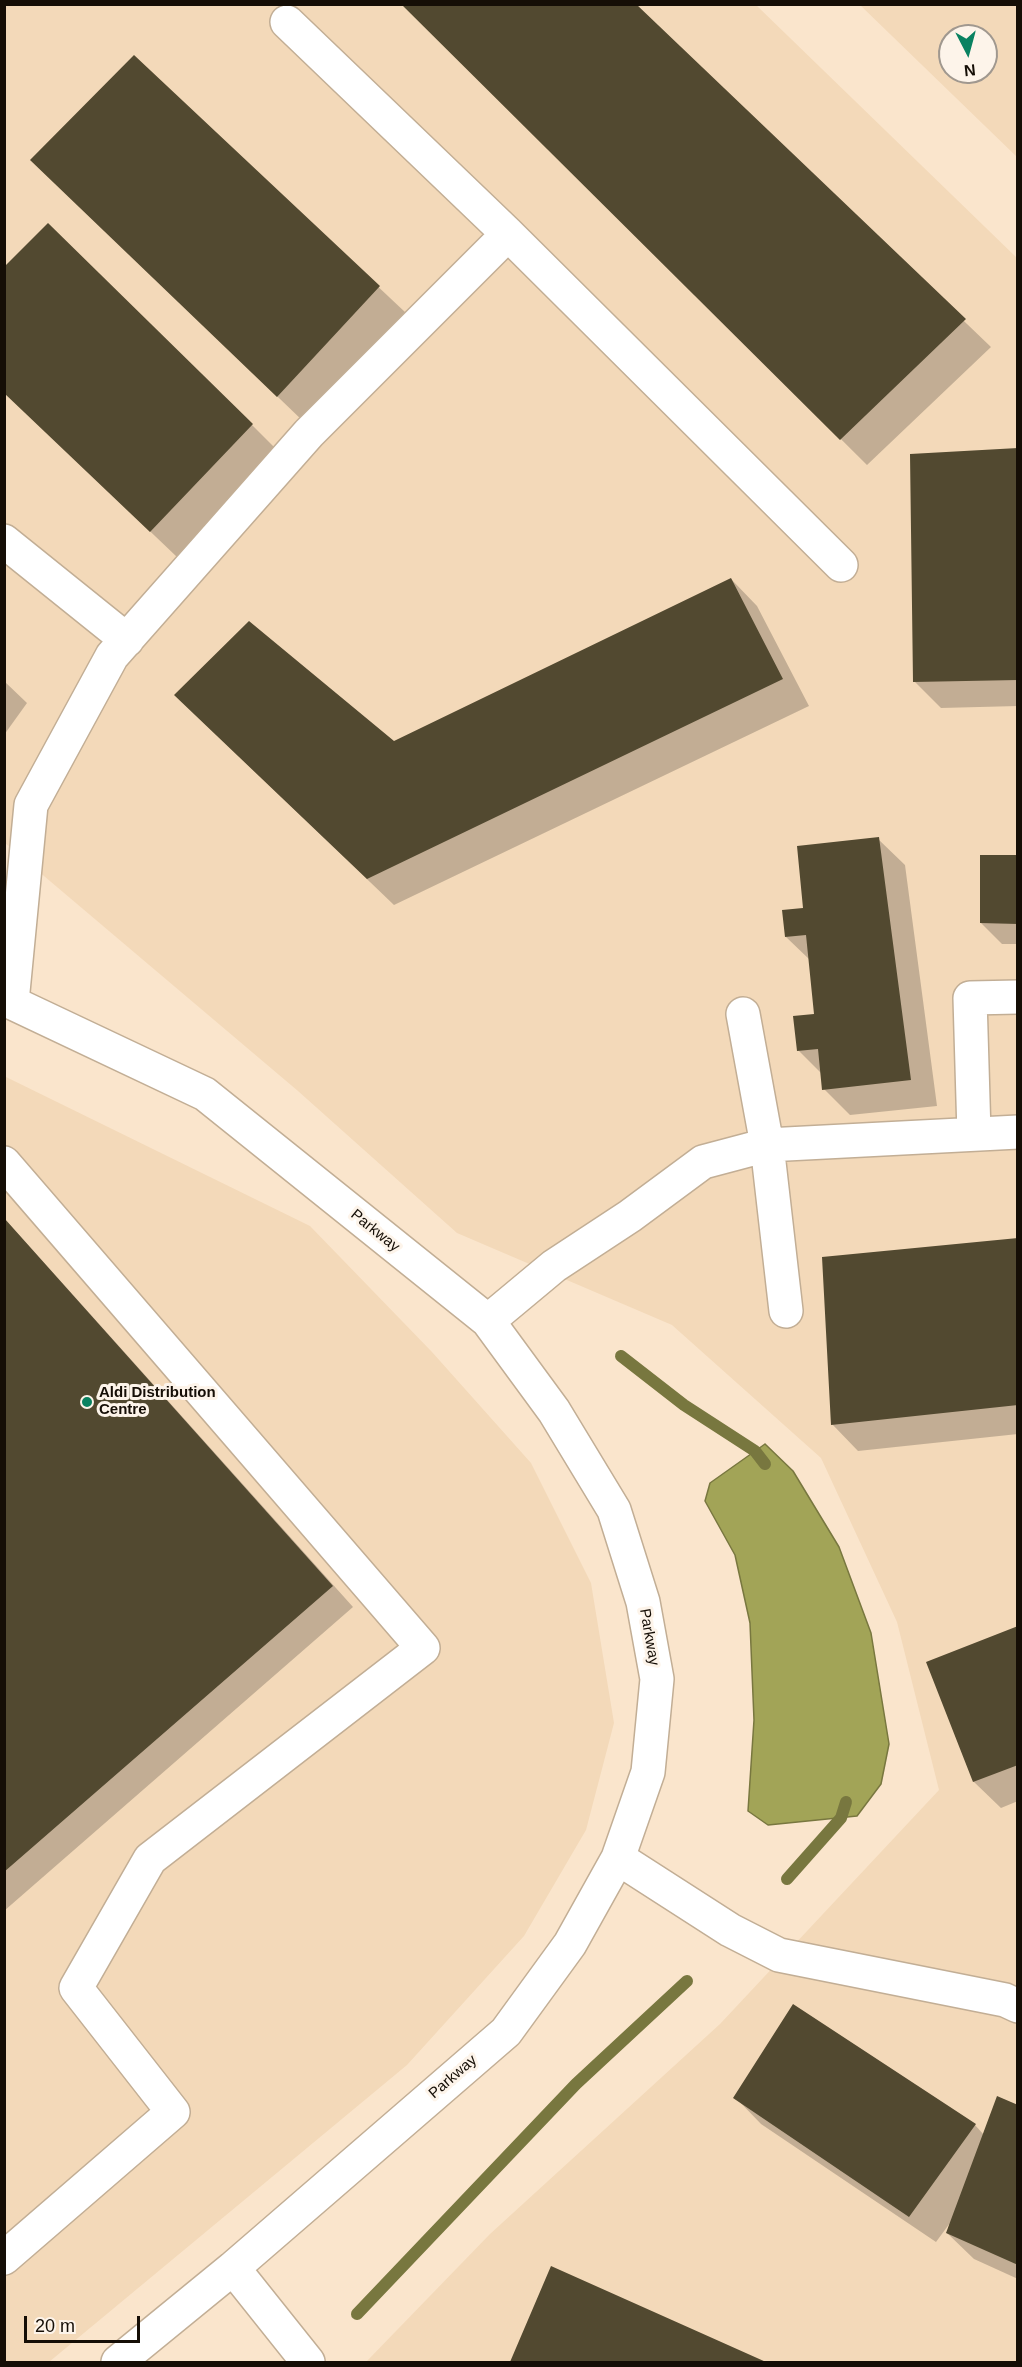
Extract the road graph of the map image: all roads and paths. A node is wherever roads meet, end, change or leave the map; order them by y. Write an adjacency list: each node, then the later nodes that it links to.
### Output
1 (287, 22): 2 (street)
2 (508, 234): 4 (street); 5 (street)
3 (4, 541): 5 (street)
4 (841, 566)
5 (127, 640): 7 (street)
6 (1017, 997): 10 (street)
7 (8, 1001): 14 (street, Parkway)
8 (743, 1014): 11 (street)
9 (1017, 1132): 10 (street)
10 (974, 1134): 11 (street)
11 (767, 1145): 13 (street); 14 (street)
12 (4, 1163): 17 (street)
13 (786, 1311)
14 (488, 1322): 15 (street, Parkway)
15 (618, 1858): 16 (street); 18 (street, Parkway)
16 (1017, 2006)
17 (4, 2258)
18 (233, 2268): 19 (street, Parkway); 20 (street)
19 (118, 2362)
20 (308, 2362)

